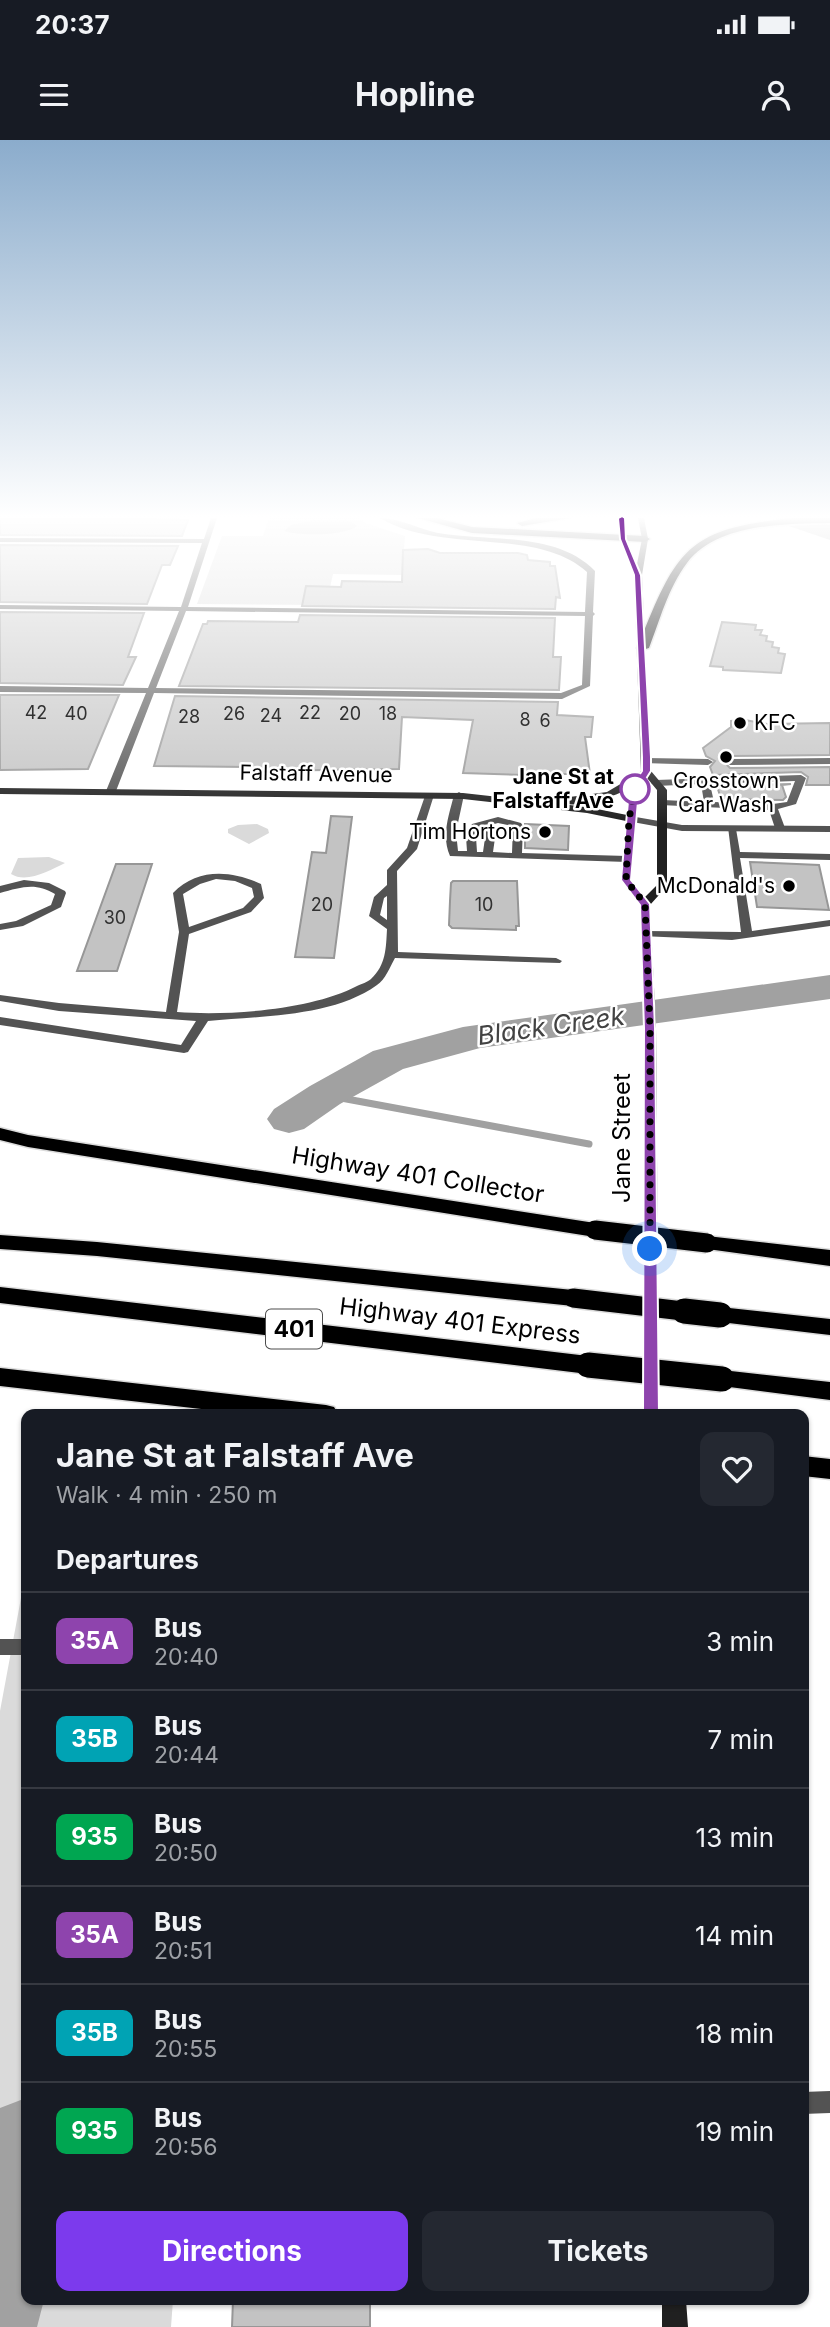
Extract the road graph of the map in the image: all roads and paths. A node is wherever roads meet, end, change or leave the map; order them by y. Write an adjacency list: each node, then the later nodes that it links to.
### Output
1 (179, 620): 7 (street)
2 (591, 620): 7 (street)
3 (641, 620): 5 (main road)
4 (655, 620): 5 (highway)
5 (643, 648): 11 (main road)
6 (0, 689): 7 (street)
7 (150, 689): 15 (street)
8 (830, 761): 10 (street)
9 (708, 762): 11 (street)
10 (730, 762)
11 (646, 766): 13 (main road); 18 (main road); 22 (main road)
12 (705, 781): 13 (street); 20 (street); 21 (street)
13 (656, 782): 19 (main road)
14 (0, 791): 15 (main road, Falstaff Avenue)
15 (111, 791): 16 (main road, Falstaff Avenue)
16 (429, 795): 17 (main road, Falstaff Avenue); 35 (street)
17 (458, 796): 18 (main road, Falstaff Avenue); 28 (street)
18 (523, 802): 22 (main road, Falstaff Avenue)
19 (663, 803): 21 (street); 23 (main road)
20 (765, 804): 21 (street); 25 (street)
21 (710, 806)
22 (629, 819): 23 (street); 33 (main road)
23 (664, 825): 24 (street); 37 (main road)
24 (731, 828): 25 (street); 31 (street)
25 (780, 828): 26 (street)
26 (830, 829)
27 (491, 831): 29 (street)
28 (472, 853): 29 (street); 30 (street)
29 (488, 854): 30 (street)
30 (517, 855): 33 (street)
31 (735, 857): 32 (street); 34 (street); 43 (street)
32 (830, 857)
33 (627, 859): 37 (main road)
34 (830, 864)
35 (392, 886): 40 (street); 40 (street)
36 (0, 890): 39 (street)
37 (645, 904): 42 (main road, Jane Street)
38 (830, 923): 43 (street)
39 (0, 927)
40 (392, 928): 44 (street)
41 (184, 932): 41 (street); 47 (street)
42 (645, 934): 43 (street); 60 (main road, Jane Street)
43 (747, 935)
44 (392, 955): 45 (street); 48 (street)
45 (556, 961)
46 (0, 998): 47 (street)
47 (171, 1016): 48 (street)
48 (204, 1018): 49 (street)
49 (0, 1021)
50 (0, 1136): 54 (highway, Highway 401 Collector, bridge)
51 (0, 1227): 53 (highway)
52 (0, 1242): 53 (highway, Highway 401 Express)
53 (97, 1249): 56 (highway, Highway 401 Express, bridge)
54 (830, 1258)
55 (0, 1295): 58 (highway, Highway 401 Express / 401, bridge)
56 (830, 1327)
57 (0, 1377): 59 (highway)
58 (830, 1391)
59 (282, 1409)
60 (651, 1409)
61 (809, 1467): 62 (highway)
62 (830, 1469)
63 (830, 2102): 64 (street)
64 (809, 2103)
65 (674, 2305): 66 (main road)
66 (675, 2327)

